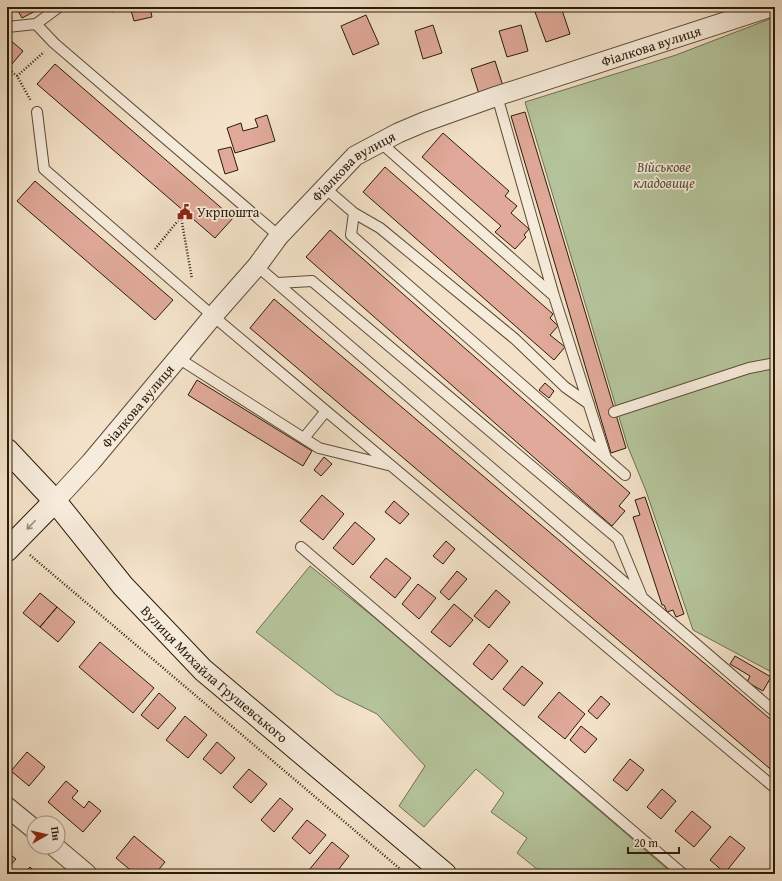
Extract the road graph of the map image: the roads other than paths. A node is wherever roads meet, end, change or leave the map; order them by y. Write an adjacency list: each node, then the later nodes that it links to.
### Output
1 (59, 7): 3 (lane)
2 (771, 7): 5 (street, Фіалкова вулиця)
3 (36, 24): 4 (lane); 10 (lane)
4 (7, 27)
5 (497, 96): 7 (street, Фіалкова вулиця); 13 (lane)
6 (37, 112): 14 (lane)
7 (380, 143): 8 (street, Фіалкова вулиця); 13 (lane)
8 (325, 188): 9 (lane); 10 (street, Фіалкова вулиця)
9 (354, 213): 17 (lane); 22 (lane)
10 (279, 236): 11 (street, Фіалкова вулиця)
11 (257, 266): 12 (lane); 14 (street, Фіалкова вулиця)
12 (278, 283): 28 (lane); 28 (lane)
13 (554, 296): 17 (lane)
14 (213, 316): 15 (street, Фіалкова вулиця); 18 (lane)
15 (178, 358): 20 (lane); 25 (street, Фіалкова вулиця)
16 (775, 363): 19 (lane)
17 (589, 404): 22 (lane)
18 (326, 411): 20 (lane); 23 (lane)
19 (614, 412)
20 (304, 438): 23 (lane)
21 (7, 450): 25 (street, Вулиця Михайла Грушевського)
22 (606, 458): 24 (lane)
23 (391, 466): 30 (lane)
24 (625, 476)
25 (54, 500): 26 (street, one-way to 26); 35 (street, Вулиця Михайла Грушевського)
26 (11, 546)
27 (301, 547): 36 (lane)
28 (643, 599): 29 (lane)
29 (775, 712)
30 (775, 788)
31 (7, 807): 32 (street)
32 (26, 823)
33 (64, 855): 34 (street)
34 (87, 874)
35 (445, 874)
36 (683, 874)

